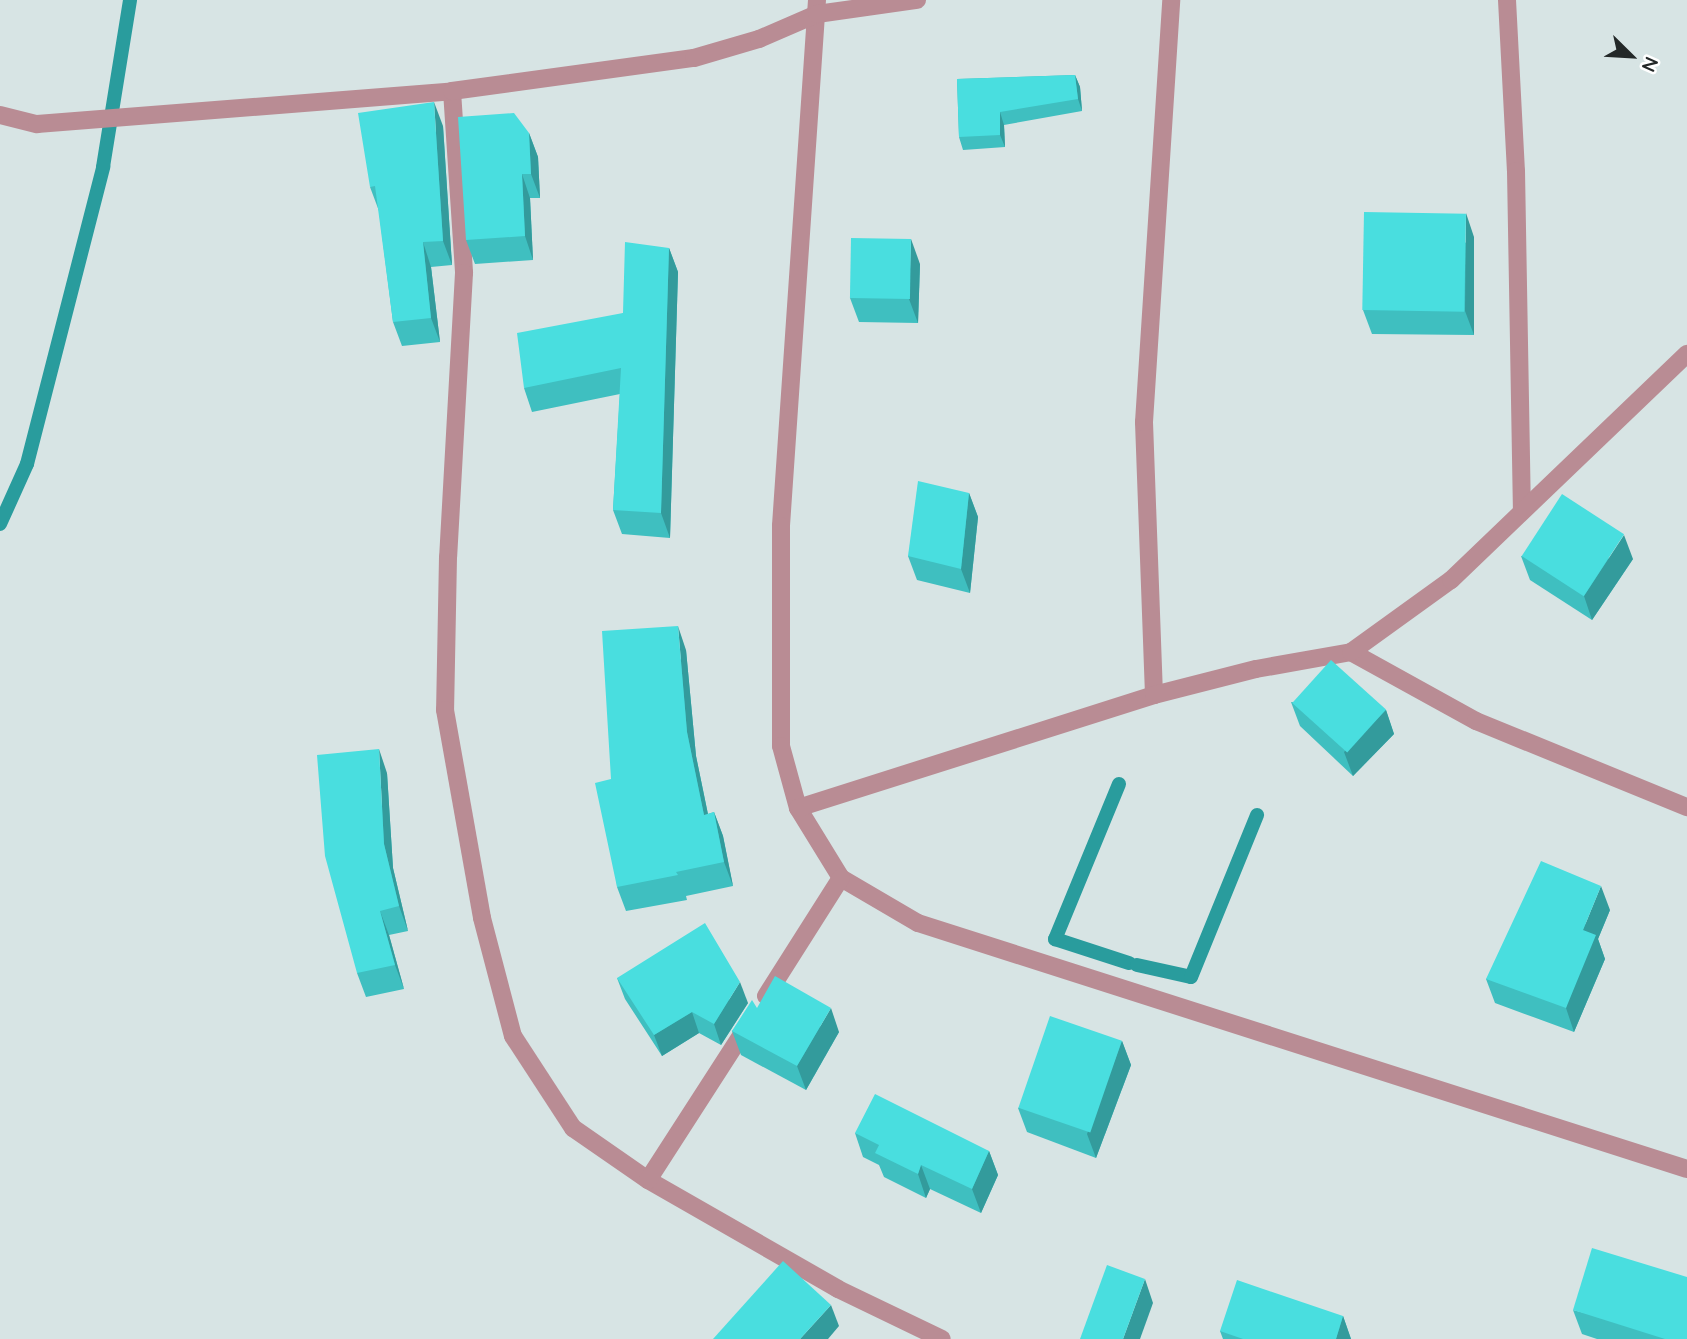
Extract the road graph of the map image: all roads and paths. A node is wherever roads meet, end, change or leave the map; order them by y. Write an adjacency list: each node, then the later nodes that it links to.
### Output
1 (917, 0): 4 (street)
2 (1171, 0): 12 (street)
3 (1507, 0): 10 (street)
4 (817, 7): 5 (street); 14 (street)
5 (452, 91): 6 (street); 17 (street)
6 (0, 115)
7 (1687, 354): 8 (street)
8 (1668, 369): 9 (street); 10 (street)
9 (1687, 377)
10 (1522, 509): 11 (street)
11 (1351, 652): 12 (street); 13 (street)
12 (1154, 695): 14 (street)
13 (1687, 807)
14 (799, 808): 15 (street)
15 (841, 878): 16 (street); 17 (street)
16 (1687, 1169)
17 (648, 1180): 18 (street)
18 (942, 1339)

